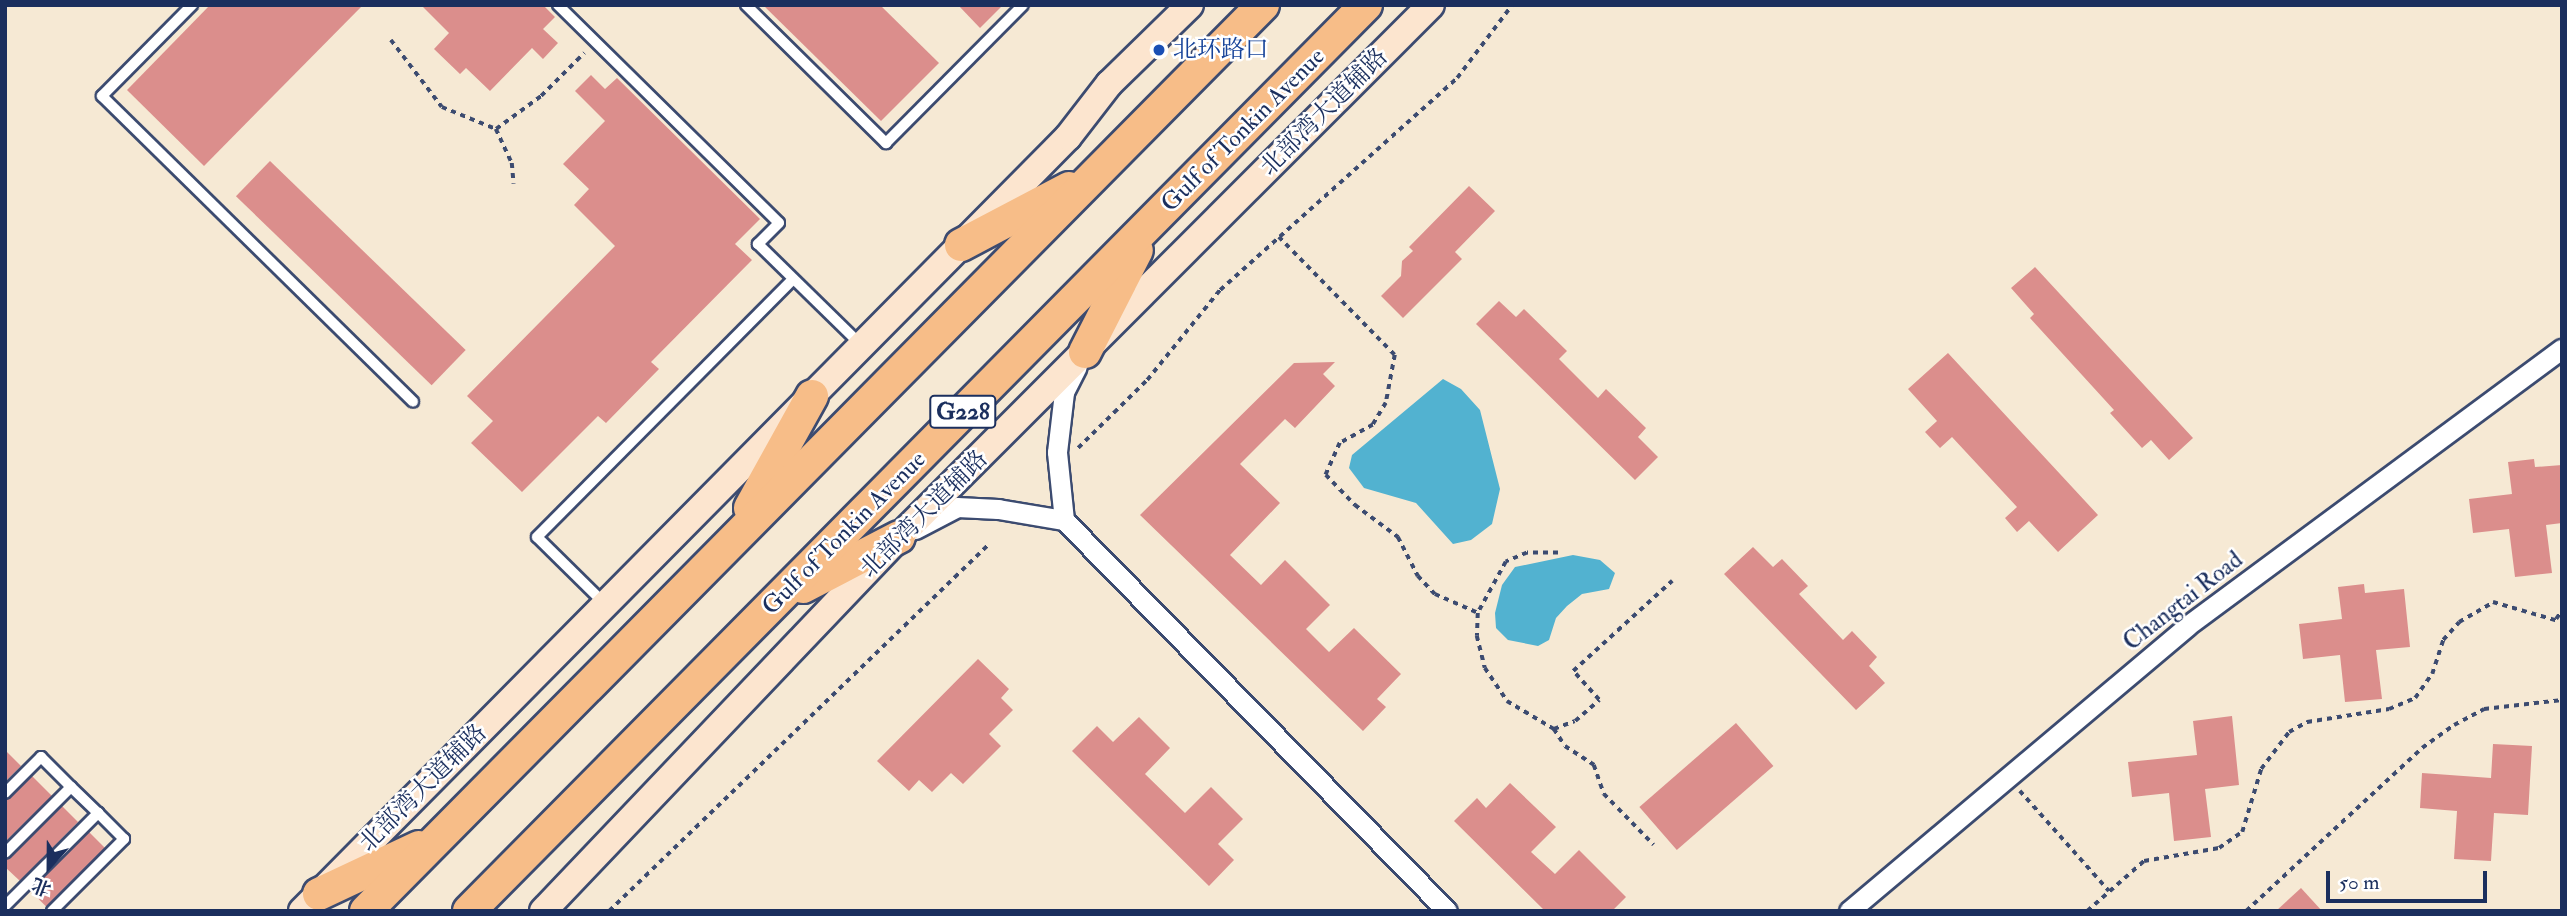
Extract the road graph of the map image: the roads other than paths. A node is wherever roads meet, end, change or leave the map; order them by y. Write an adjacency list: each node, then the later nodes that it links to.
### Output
1 (192, 5): 19 (lane)
2 (558, 5): 14 (lane)
3 (746, 5): 4 (lane)
4 (1023, 5)
5 (1190, 5): 13 (main road, 北部湾大道辅路)
6 (1248, 5): 10 (highway)
7 (1263, 5): 10 (highway, G228)
8 (1366, 5): 12 (highway, Gulf of Tonkin Avenue / G228)
9 (1431, 5): 17 (main road, 北部湾大道辅路)
10 (1234, 34): 11 (highway, G228)
11 (1095, 174): 13 (highway); 22 (highway, G228)
12 (1150, 224): 17 (highway); 23 (highway, Gulf of Tonkin Avenue / G228)
13 (961, 245): 15 (main road, 北部湾大道辅路)
14 (793, 279): 15 (lane); 24 (lane)
15 (861, 346): 18 (main road, 北部湾大道辅路)
16 (2562, 349): 38 (street, Changtai Road)
17 (1085, 352): 20 (street); 21 (main road, 北部湾大道辅路)
18 (812, 396): 22 (highway); 24 (main road, 北部湾大道辅路)
19 (413, 402)
20 (1064, 520): 21 (street); 37 (street)
21 (899, 537): 23 (highway); 36 (main road, 北部湾大道辅路)
22 (732, 541): 28 (highway, G228)
23 (776, 601): 35 (highway, Gulf of Tonkin Avenue / G228)
24 (605, 605): 30 (main road, 北部湾大道辅路)
25 (71, 787): 26 (lane); 27 (lane); 29 (lane)
26 (5, 793)
27 (98, 813): 31 (lane); 33 (lane)
28 (439, 837): 30 (highway); 34 (highway, G228)
29 (5, 853)
30 (311, 902)
31 (5, 908): 32 (lane)
32 (11, 911)
33 (52, 911)
34 (366, 911)
35 (470, 911)
36 (542, 911)
37 (1447, 911)
38 (1849, 911)

